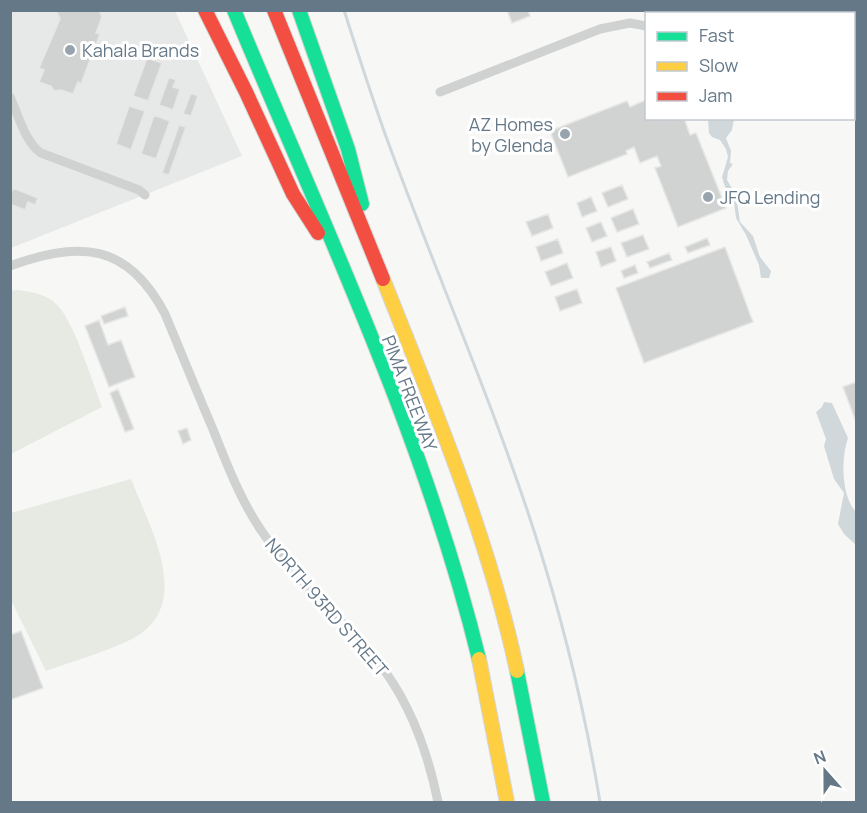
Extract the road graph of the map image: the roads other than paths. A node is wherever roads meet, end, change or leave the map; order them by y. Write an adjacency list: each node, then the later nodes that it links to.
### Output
1 (205, 10): 11 (highway)
2 (234, 10): 11 (highway, PIMA FREEWAY)
3 (274, 10): 10 (highway, PIMA FREEWAY)
4 (299, 10): 10 (highway)
5 (645, 26): 6 (street)
6 (440, 92)
7 (10, 97): 8 (street)
8 (146, 195)
9 (10, 266): 12 (street, NORTH 93RD STREET)
10 (378, 266): 14 (highway, PIMA FREEWAY)
11 (347, 283): 13 (highway, PIMA FREEWAY)
12 (438, 802)
13 (507, 802)
14 (543, 802)

